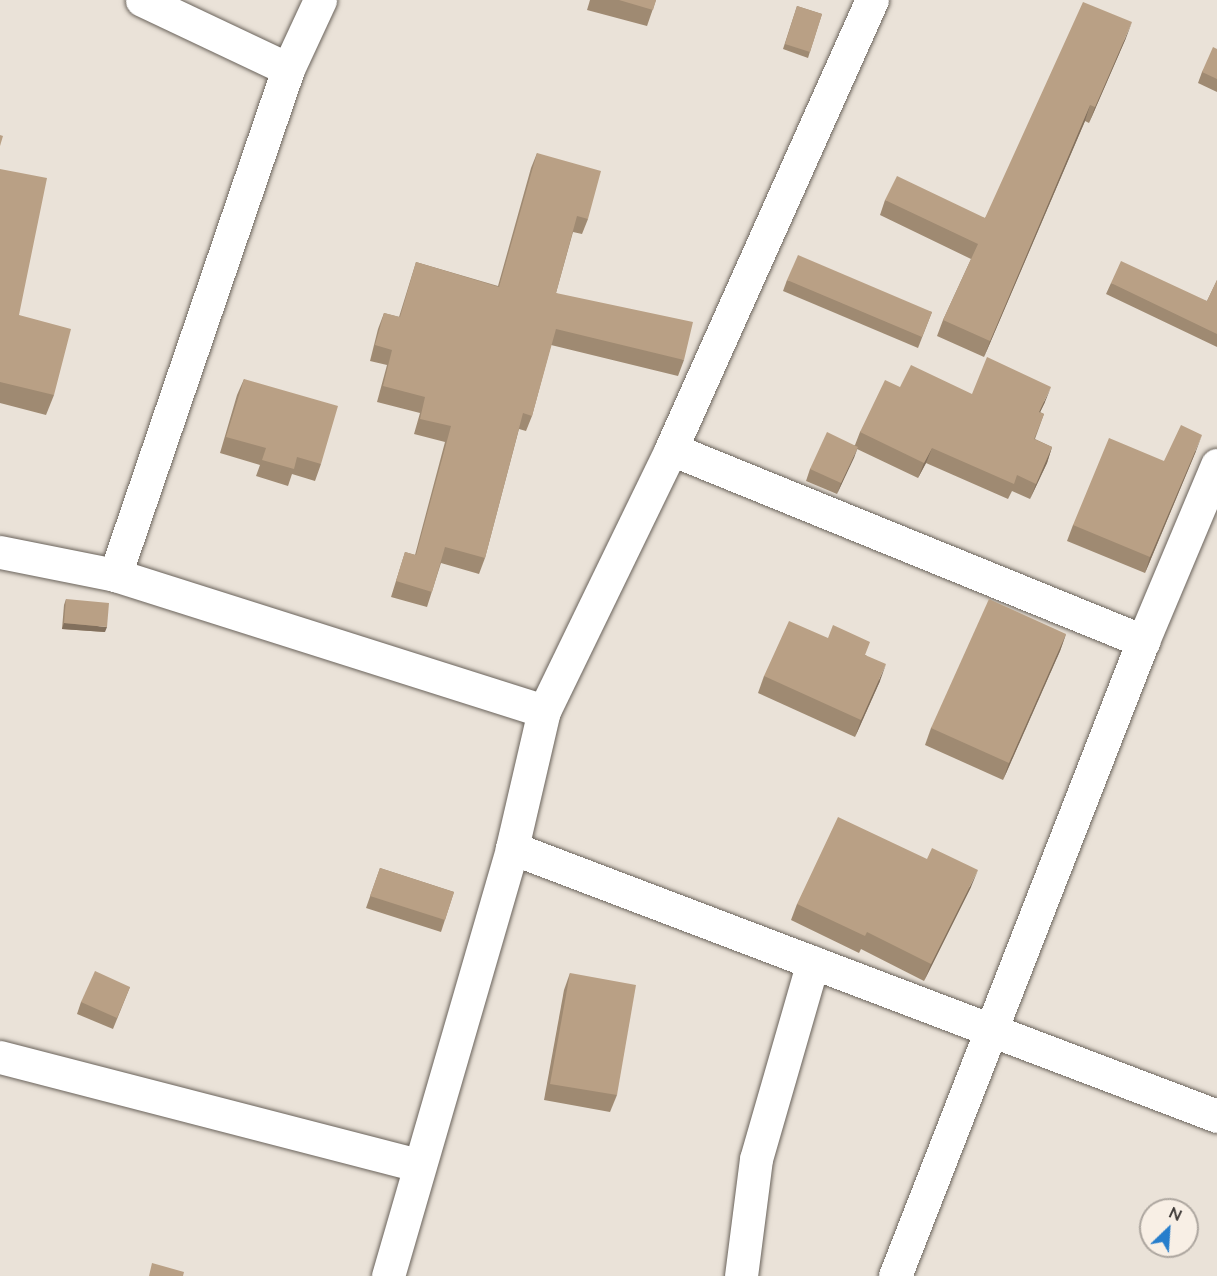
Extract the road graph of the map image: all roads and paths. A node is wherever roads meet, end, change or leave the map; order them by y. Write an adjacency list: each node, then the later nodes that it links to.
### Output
1 (142, 0): 4 (street)
2 (320, 0): 4 (street)
3 (872, 0): 5 (street)
4 (288, 69): 8 (street)
5 (671, 449): 9 (street); 10 (street)
6 (1217, 465): 9 (street)
7 (0, 552): 8 (street)
8 (115, 575): 10 (street)
9 (1143, 641): 13 (street)
10 (544, 711): 11 (street)
11 (512, 848): 12 (street); 16 (street)
12 (813, 962): 13 (street); 18 (street)
13 (991, 1030): 15 (street); 19 (street)
14 (0, 1057): 16 (street)
15 (1217, 1116)
16 (417, 1165): 17 (street)
17 (388, 1276)
18 (741, 1276)
19 (895, 1276)

